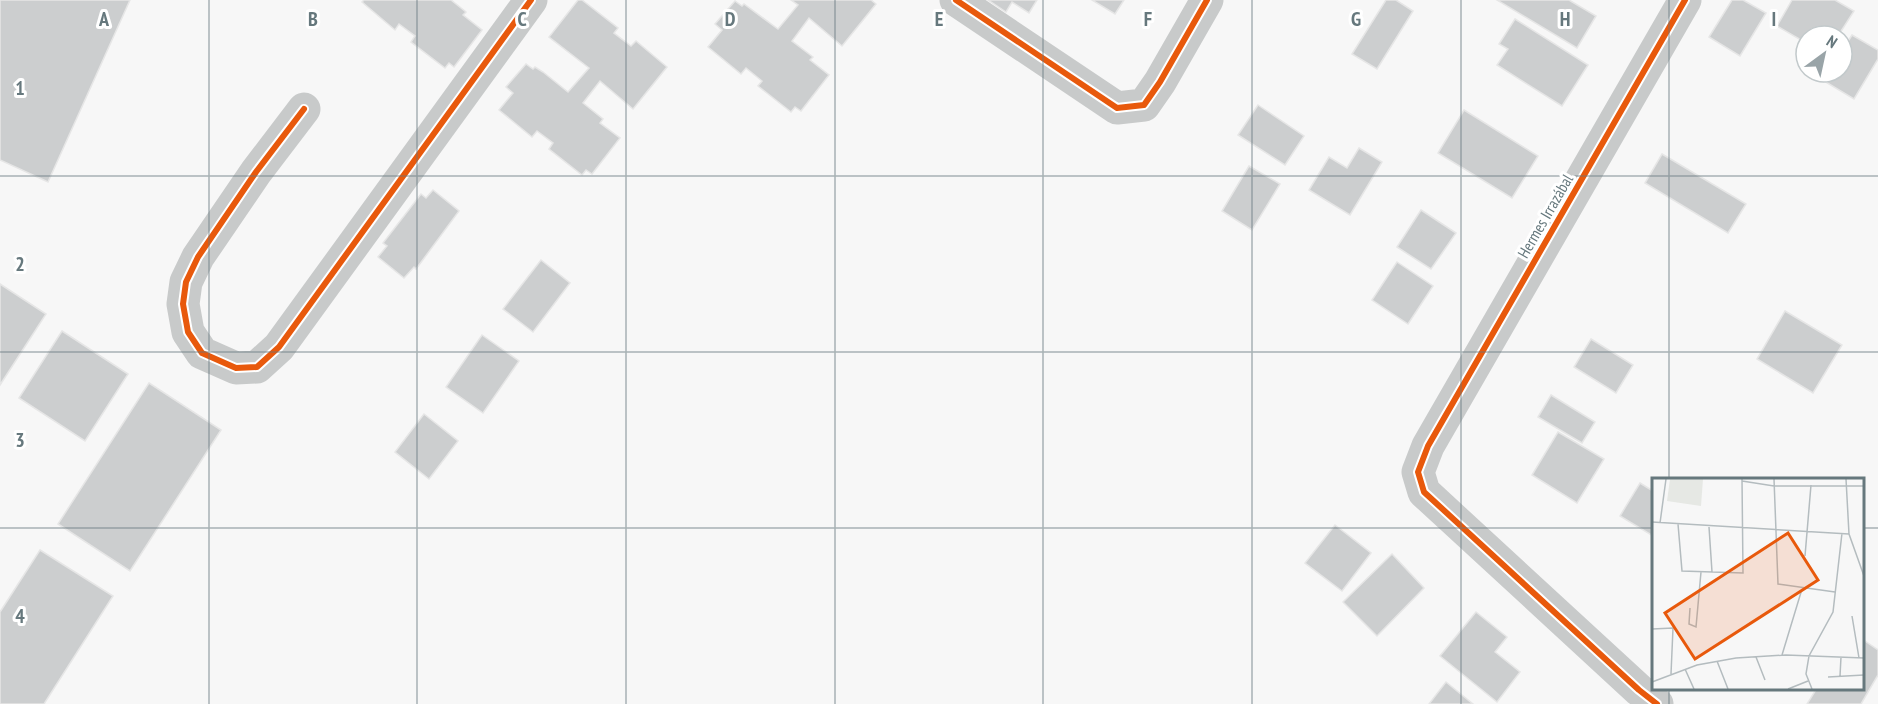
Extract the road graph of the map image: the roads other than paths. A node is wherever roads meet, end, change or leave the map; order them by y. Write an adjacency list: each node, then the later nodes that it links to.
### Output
1 (531, 0): 5 (street)
2 (956, 0): 3 (street)
3 (1207, 0)
4 (1684, 0): 6 (street, Hermes Irrazábal)
5 (304, 109)
6 (1640, 699)

